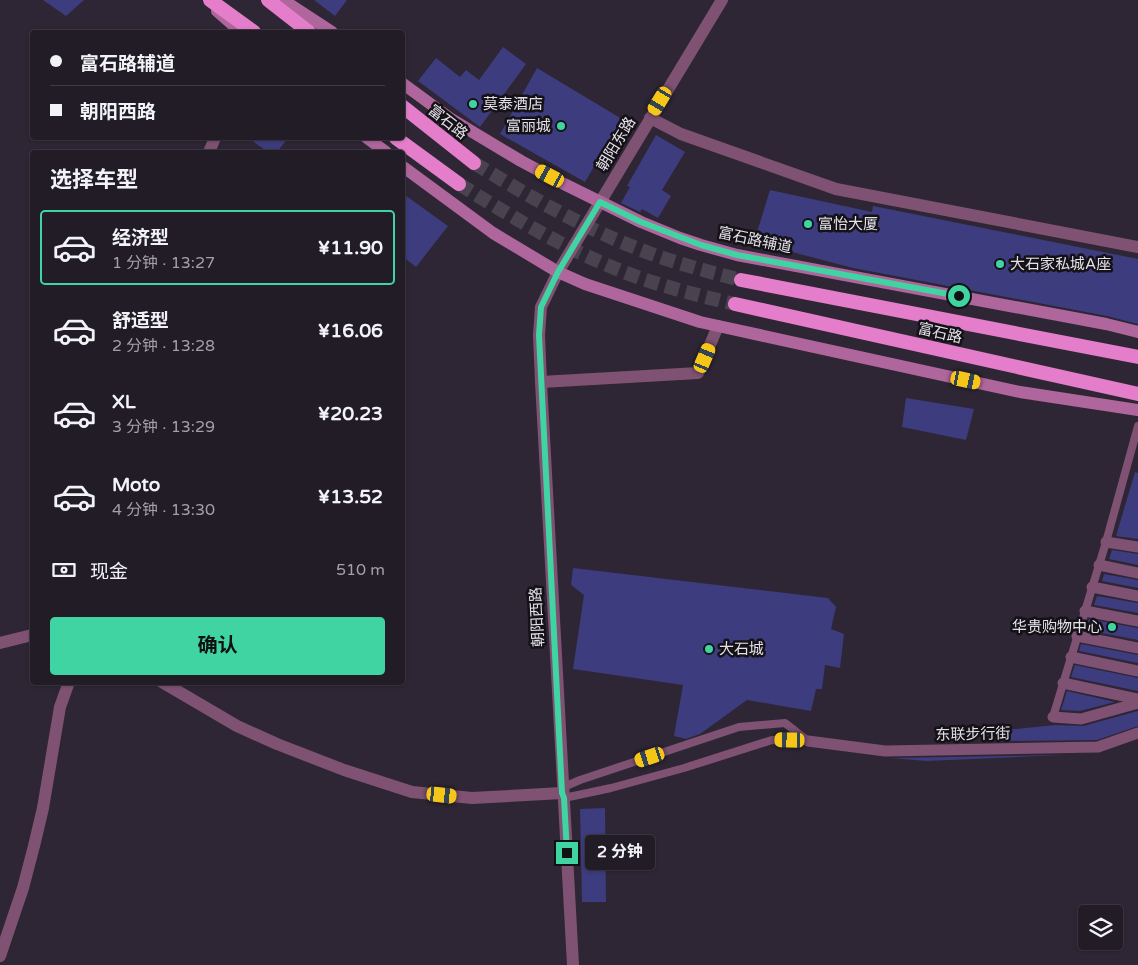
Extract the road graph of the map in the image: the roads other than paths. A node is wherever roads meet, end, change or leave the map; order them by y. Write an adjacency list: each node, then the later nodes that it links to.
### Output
1 (203, 0): 6 (main road)
2 (210, 0): 7 (highway)
3 (268, 0): 8 (highway)
4 (283, 0): 9 (main road)
5 (722, 0): 12 (street, 朝阳东路)
6 (239, 30)
7 (251, 30)
8 (306, 30)
9 (329, 30)
10 (405, 85): 19 (main road, 富石路辅道)
11 (405, 108): 16 (highway, 富石路)
12 (650, 118): 19 (street, 朝阳东路); 20 (street)
13 (370, 140): 15 (main road)
14 (399, 140): 18 (highway)
15 (383, 150)
16 (474, 163)
17 (405, 168): 21 (main road)
18 (459, 184)
19 (600, 202): 21 (street, 朝阳东路); 25 (main road, 富石路辅道)
20 (1138, 247)
21 (558, 272): 24 (main road); 27 (street, 朝阳西路)
22 (741, 280): 26 (highway, 富石路)
23 (735, 304): 28 (highway, 富石路)
24 (718, 326): 27 (street); 29 (main road)
25 (1138, 332)
26 (1138, 357)
27 (541, 382): 52 (street, 朝阳西路)
28 (1138, 394)
29 (1138, 410)
30 (1138, 426): 31 (lane)
31 (1106, 542): 32 (street); 33 (lane)
32 (1138, 548)
33 (1099, 565): 34 (street); 35 (lane)
34 (1138, 572)
35 (1092, 587): 36 (street); 37 (lane)
36 (1138, 596)
37 (1085, 611): 38 (street); 40 (lane)
38 (1138, 621)
39 (30, 634): 41 (street)
40 (1077, 636): 42 (street); 43 (lane)
41 (0, 642)
42 (1138, 648)
43 (1071, 657): 44 (street); 45 (lane)
44 (1138, 671)
45 (1063, 682): 48 (street); 49 (lane)
46 (68, 685): 53 (street)
47 (167, 685): 52 (street)
48 (1138, 701): 49 (street)
49 (1053, 717)
50 (1138, 733): 51 (street, 东联步行街)
51 (808, 740): 52 (lane); 52 (lane)
52 (563, 795): 54 (street, 朝阳西路)
53 (0, 956)
54 (573, 965)

